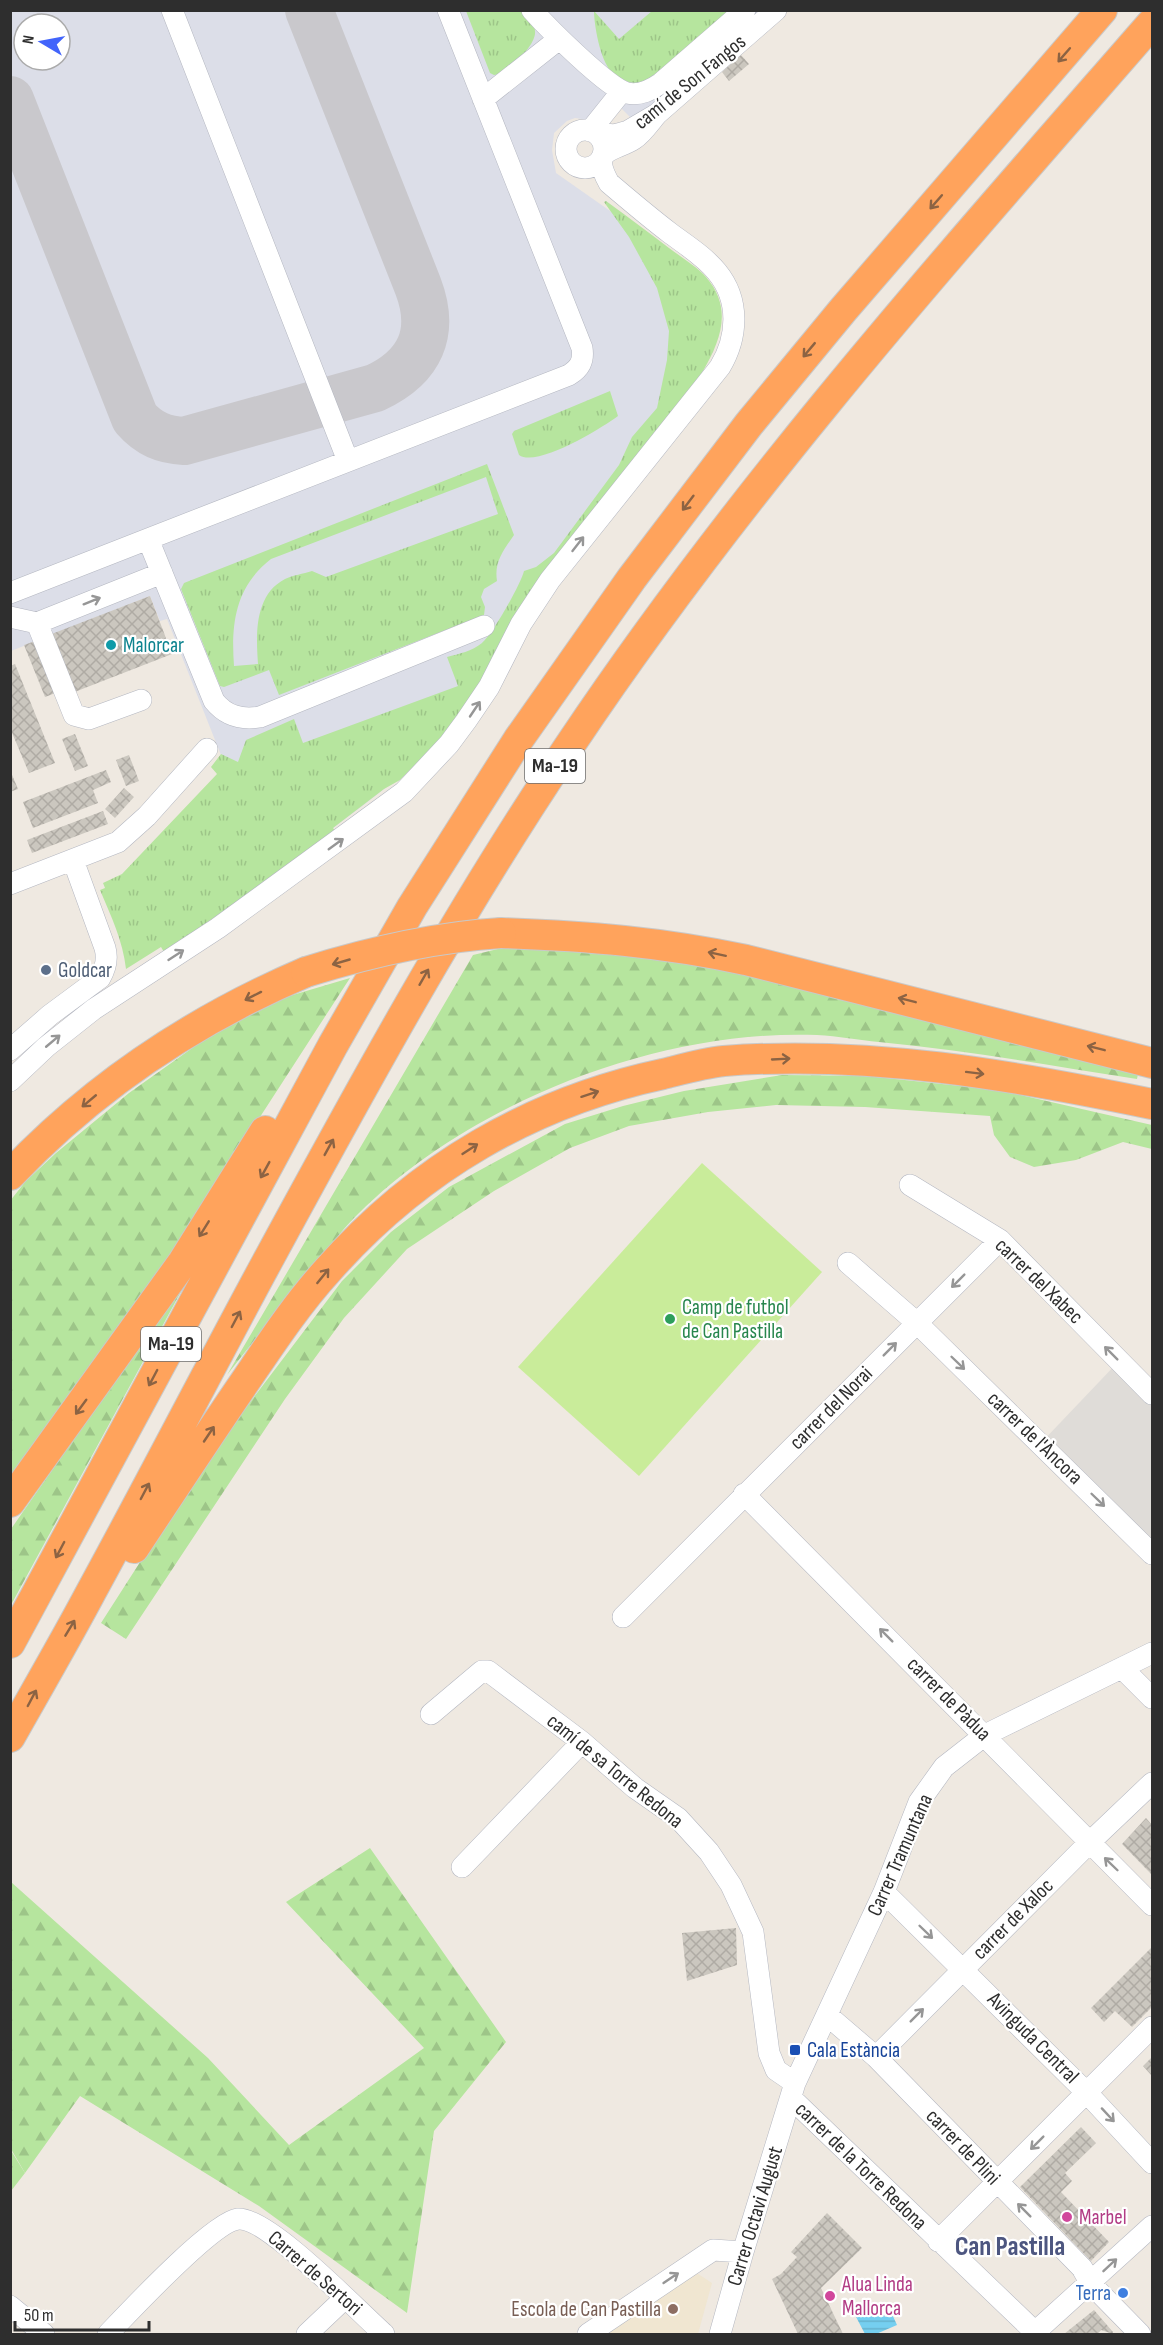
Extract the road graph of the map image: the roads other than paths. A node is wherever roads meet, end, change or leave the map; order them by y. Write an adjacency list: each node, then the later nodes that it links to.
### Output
1 (172, 10): 14 (street)
2 (448, 10): 10 (street)
3 (532, 10): 8 (street)
4 (745, 10): 9 (street)
5 (776, 10): 11 (street, camí de Son Fangos)
6 (1102, 10): 25 (highway, Ma-19, one-way to 25)
7 (1152, 23): 39 (highway, Ma-19, one-way to 7)
8 (559, 39): 9 (street); 10 (street)
9 (622, 91): 12 (street)
10 (483, 99): 14 (street)
11 (657, 114): 12 (street, camí de Son Fangos); 13 (street)
12 (593, 132): 13 (street); 13 (street)
13 (603, 157): 28 (street, one-way to 13)
14 (348, 461): 15 (street)
15 (148, 539): 16 (street); 17 (street)
16 (162, 573): 19 (street, one-way to 16); 20 (street)
17 (10, 593)
18 (10, 617): 19 (street)
19 (37, 623): 21 (street)
20 (484, 626)
21 (141, 700)
22 (207, 749): 23 (street)
23 (73, 860): 24 (street); 26 (street)
24 (10, 884)
25 (333, 1045): 37 (highway, one-way to 37); 41 (highway, Ma-19, one-way to 41)
26 (10, 1050)
27 (1152, 1063): 30 (highway, one-way to 30, bridge)
28 (10, 1081)
29 (1152, 1104): 39 (highway, one-way to 29)
30 (10, 1175)
31 (910, 1185): 32 (street, carrer del Xabec)
32 (1000, 1240): 34 (street, one-way to 34); 35 (street, carrer del Xabec, one-way to 32)
33 (848, 1263): 34 (street, carrer de l'Àncora)
34 (917, 1323): 36 (street, carrer del Norai, one-way to 34); 38 (street, carrer de l'Àncora, one-way to 38)
35 (1152, 1394)
36 (744, 1494): 40 (street, carrer del Norai); 46 (street, carrer de Pàdua, one-way to 36)
37 (10, 1502)
38 (1152, 1554)
39 (88, 1598): 47 (highway, Ma-19, one-way to 39)
40 (623, 1617)
41 (10, 1643)
42 (1152, 1653): 43 (street, Carrer Tramuntana)
43 (1122, 1668): 44 (street); 46 (street, Carrer Tramuntana)
44 (1152, 1698)
45 (430, 1714): 48 (street, camí de sa Torre Redona)
46 (985, 1735): 50 (street, carrer de Pàdua); 52 (street, Carrer Tramuntana)
47 (10, 1737)
48 (582, 1742): 51 (street); 58 (street, camí de sa Torre Redona)
49 (1152, 1783): 50 (street, carrer de Xaloc)
50 (1089, 1843): 53 (street, carrer de Pàdua, one-way to 50); 54 (street, carrer de Xaloc)
51 (462, 1867)
52 (884, 1892): 54 (street, Avinguda Central, one-way to 54); 55 (street, Carrer Tramuntana)
53 (1152, 1905)
54 (963, 1968): 57 (street, carrer de Xaloc, one-way to 54); 59 (street, Avinguda Central)
55 (827, 2015): 57 (street, carrer de Plini); 58 (street, Carrer Tramuntana)
56 (1152, 2027): 59 (street)
57 (876, 2057): 61 (street, carrer de Plini)
58 (793, 2091): 63 (street, carrer de la Torre Redona); 64 (street, Carrer Octavi August)
59 (1087, 2093): 60 (street, Avinguda Central, one-way to 60); 61 (street, one-way to 61)
60 (1152, 2163)
61 (998, 2183): 63 (street); 65 (street, carrer de Plini, one-way to 61)
62 (1152, 2226): 65 (street, one-way to 62)
63 (938, 2241): 74 (street, carrer de la Torre Redona)
64 (742, 2252): 72 (street, one-way to 64); 73 (street, Carrer Octavi August)
65 (1091, 2284): 74 (street); 75 (street, carrer de Plini)
66 (345, 2298): 69 (street, Carrer de Sertori); 70 (street); 71 (street, Carrer de Sertori)
67 (10, 2306): 68 (street)
68 (44, 2334)
69 (108, 2334)
70 (307, 2334)
71 (384, 2334)
72 (588, 2334)
73 (720, 2334)
74 (1035, 2334)
75 (1140, 2334)

